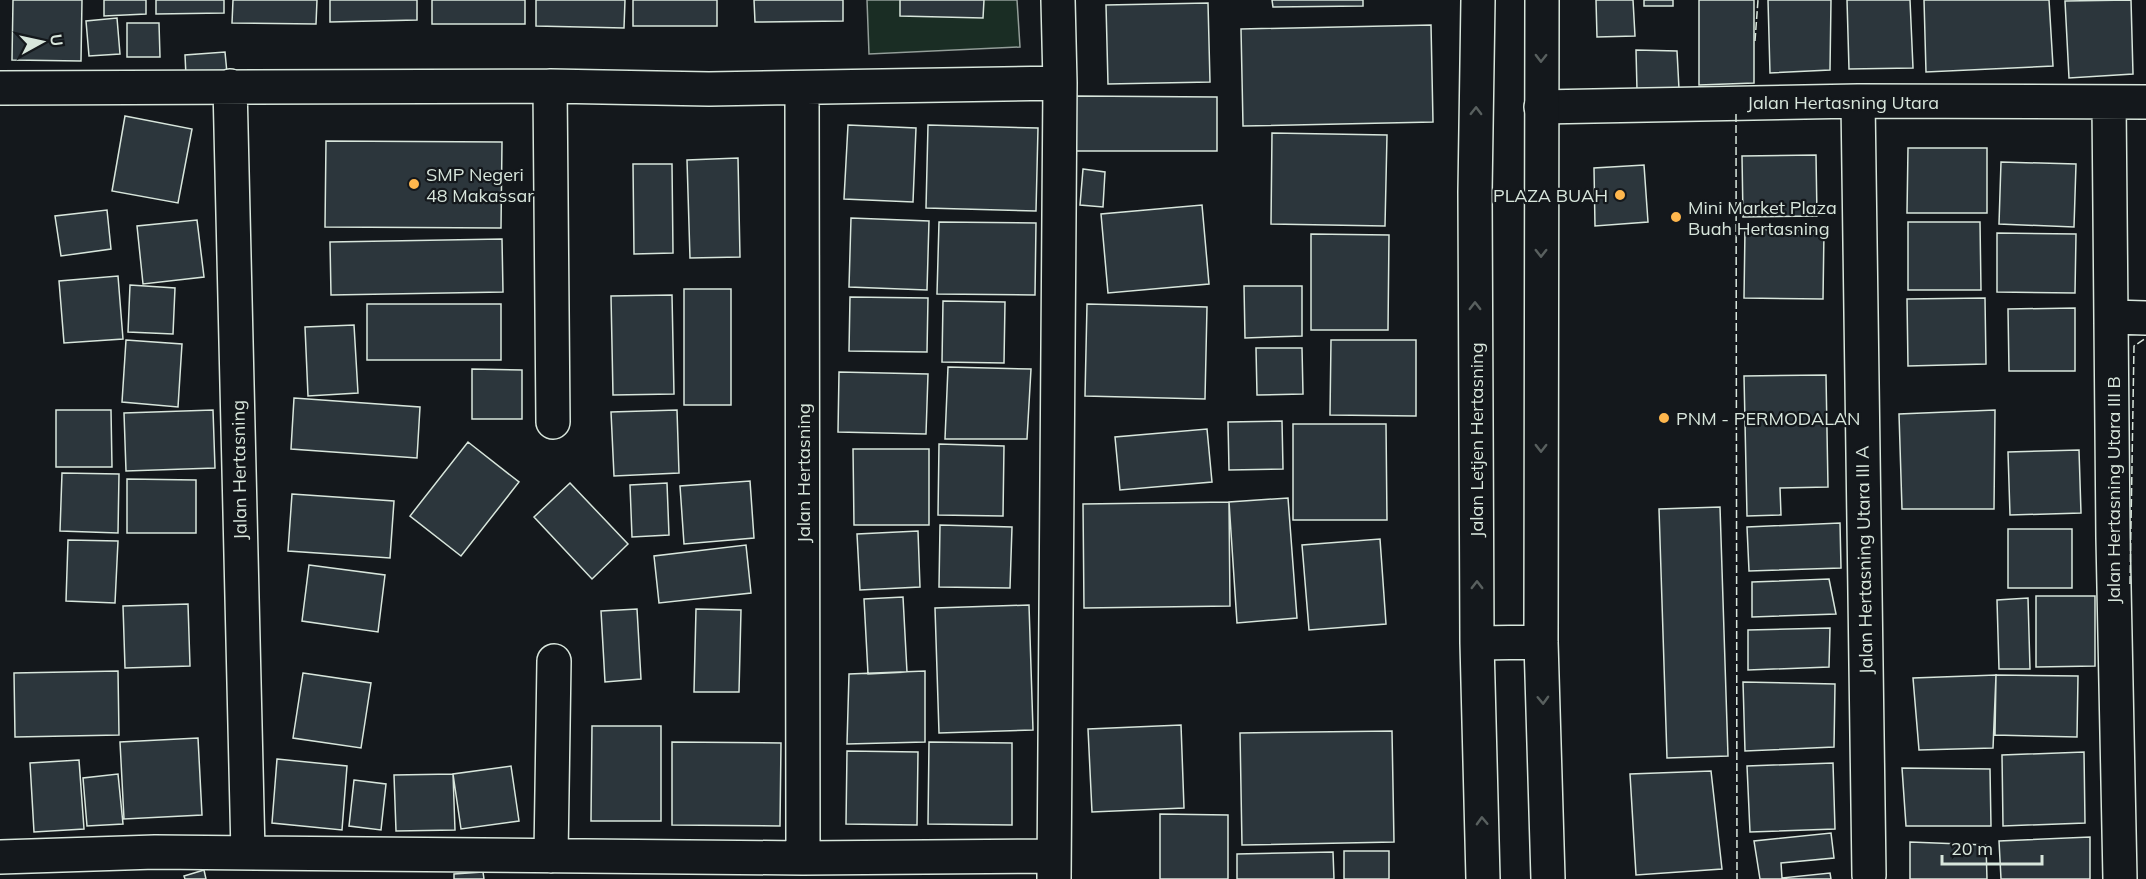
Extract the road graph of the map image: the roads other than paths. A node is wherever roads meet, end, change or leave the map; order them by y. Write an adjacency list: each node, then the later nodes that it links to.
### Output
1 (1058, 0): 4 (street)
2 (1478, 0): 18 (street, Jalan Letjen Hertasning, one-way to 2)
3 (1542, 0): 12 (street, one-way to 12)
4 (1060, 83): 8 (street); 24 (street)
5 (230, 86): 6 (street); 7 (street); 20 (street, Jalan Hertasning)
6 (550, 86): 8 (street); 16 (street)
7 (0, 87): 13 (street)
8 (802, 88): 23 (street, Jalan Hertasning)
9 (1858, 101): 10 (street, Jalan Hertasning Utara); 12 (street, Jalan Hertasning Utara); 25 (street, Jalan Hertasning Utara III A)
10 (2109, 102): 11 (street, Jalan Hertasning Utara); 14 (street, Jalan Hertasning Utara III B)
11 (2146, 102)
12 (1541, 107): 17 (street, one-way to 17)
13 (0, 108)
14 (2112, 316): 15 (street); 28 (street, Jalan Hertasning Utara III B)
15 (2146, 318)
16 (553, 422)
17 (1541, 642): 18 (street); 27 (street, one-way to 27)
18 (1477, 644): 26 (street, Jalan Letjen Hertasning, one-way to 18)
19 (554, 661): 21 (street)
20 (248, 854): 21 (street); 22 (street)
21 (551, 856): 23 (street)
22 (0, 857)
23 (803, 858): 24 (street)
24 (1054, 867)
25 (1869, 875)
26 (1483, 879)
27 (1548, 879)
28 (2120, 879)

